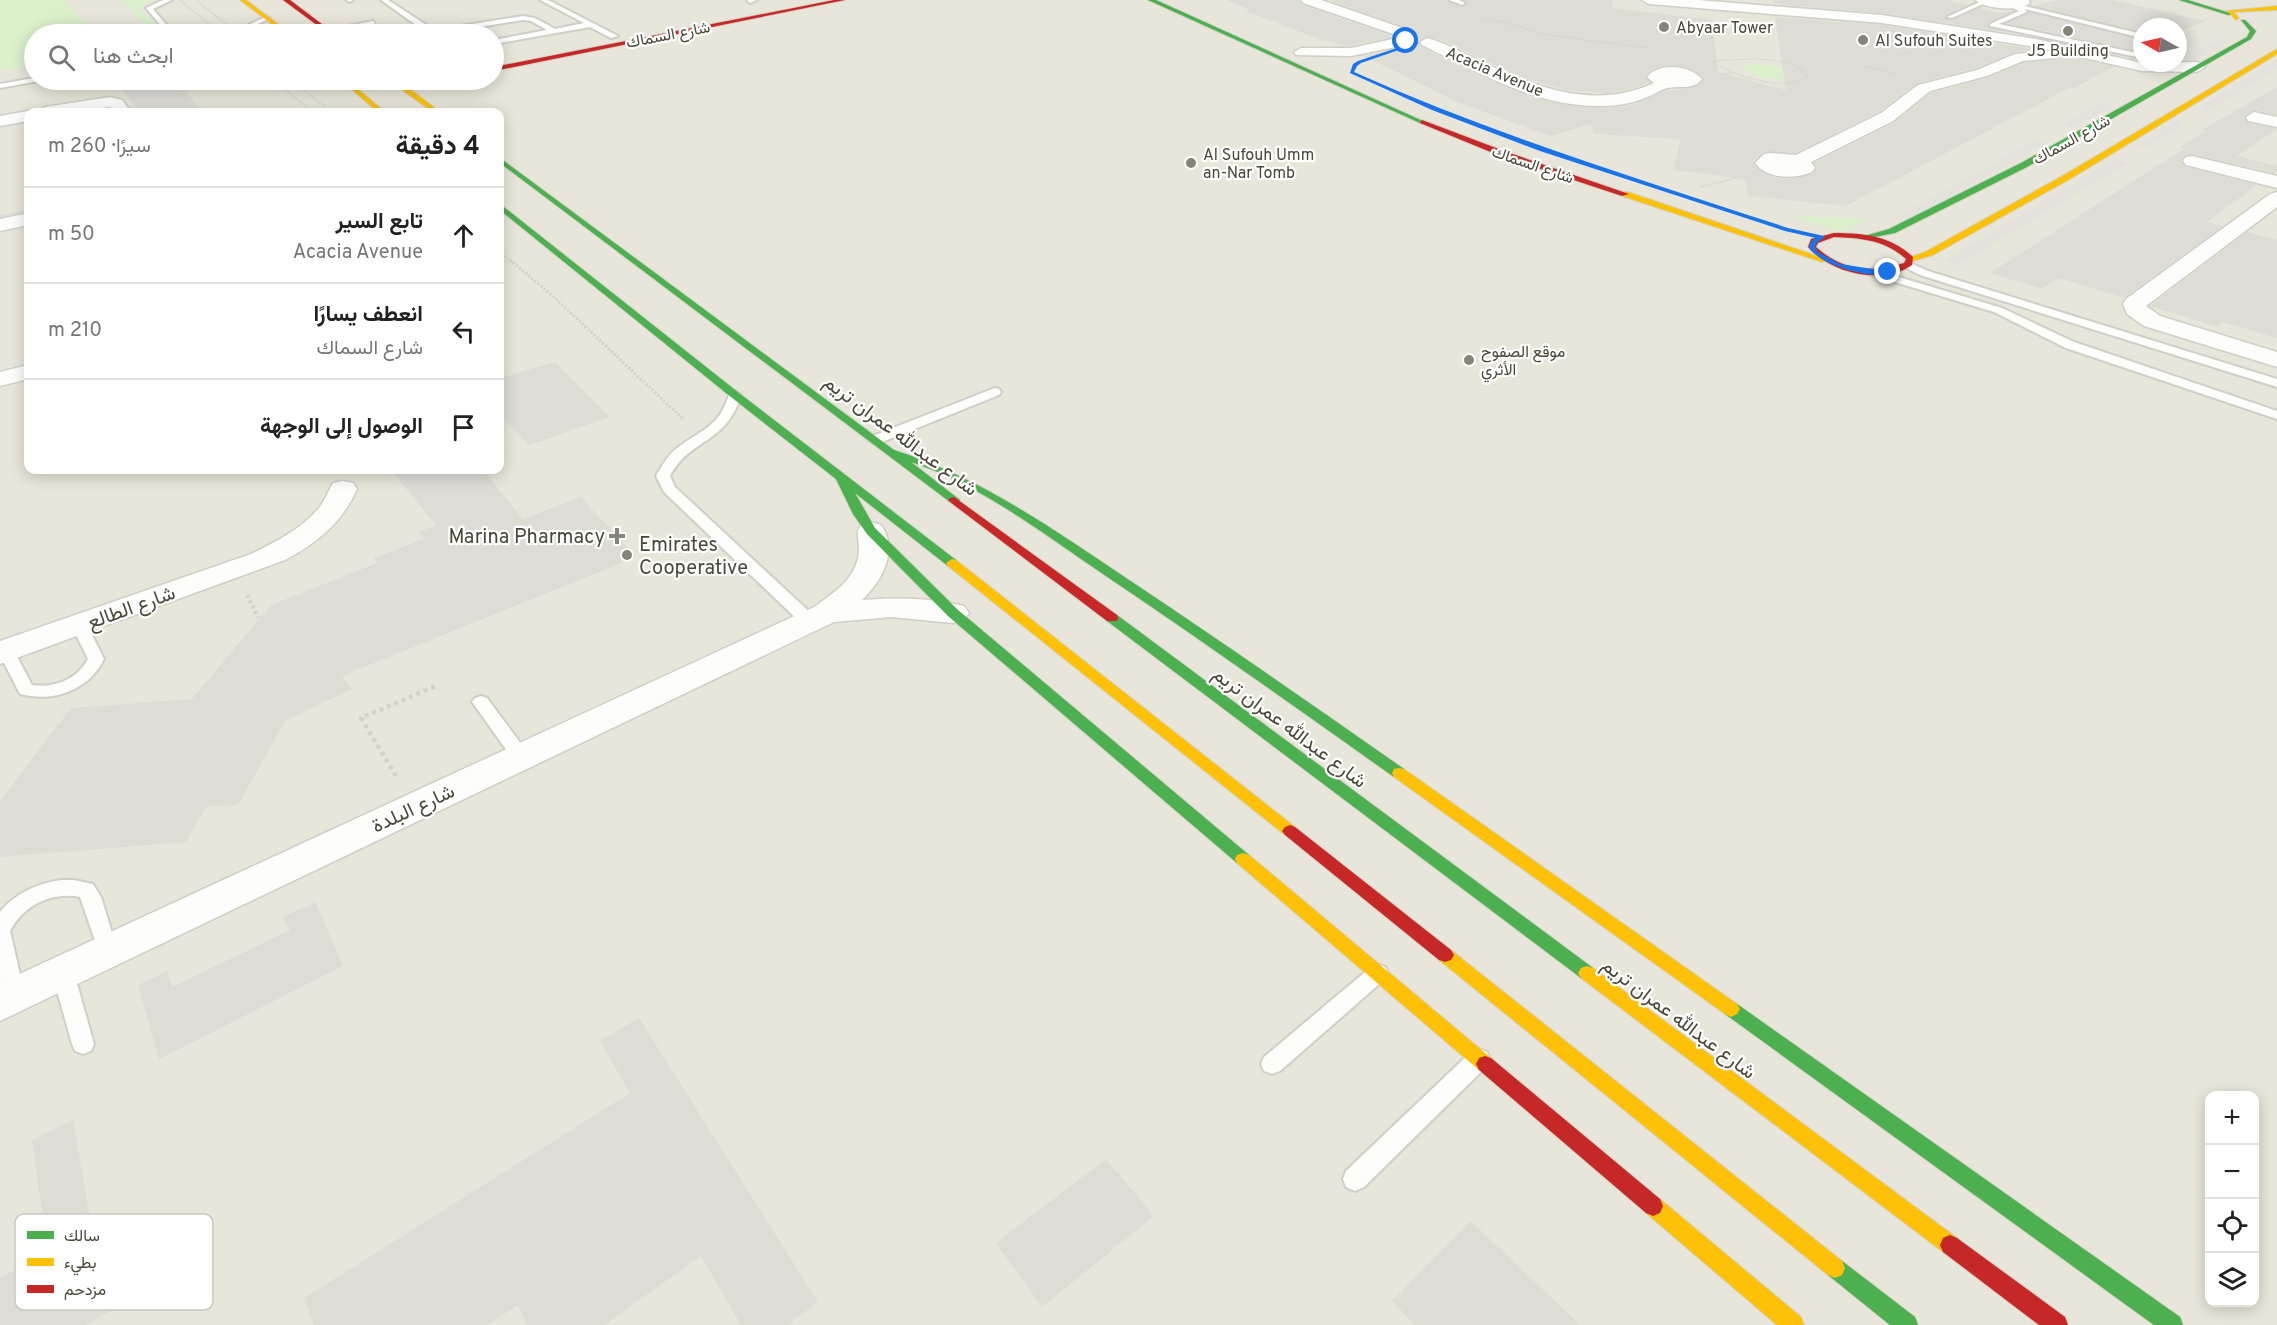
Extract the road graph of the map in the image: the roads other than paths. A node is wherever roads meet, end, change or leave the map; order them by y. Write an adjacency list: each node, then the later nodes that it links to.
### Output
1 (169, 0): 26 (lane)
2 (243, 0): 22 (street)
3 (286, 0): 29 (street)
4 (384, 0): 20 (lane)
5 (543, 0): 33 (lane)
6 (799, 0): 38 (street, شارع السماك)
7 (842, 0): 48 (street, شارع السماك)
8 (1151, 0): 80 (street, شارع السماك)
9 (1172, 0): 43 (street)
10 (1308, 0): 40 (street, Acacia Avenue)
11 (1452, 0): 16 (lane)
12 (1649, 0): 41 (street)
13 (2182, 0): 24 (street)
14 (2217, 0): 18 (street)
15 (1985, 1): 17 (street); 21 (lane)
16 (1462, 3)
17 (2021, 5): 34 (lane); 37 (lane); 44 (lane)
18 (2257, 7): 19 (street); 24 (street)
19 (2277, 8)
20 (408, 16): 23 (lane); 31 (lane)
21 (1950, 17)
22 (267, 18): 27 (lane); 28 (street)
23 (398, 18)
24 (2236, 18): 35 (street); 49 (street, شارع السماك)
25 (373, 22): 30 (lane)
26 (162, 24)
27 (255, 24)
28 (275, 24)
29 (318, 24)
30 (365, 24)
31 (420, 24)
32 (482, 24): 36 (lane)
33 (592, 24): 36 (lane); 38 (lane)
34 (2133, 26)
35 (2270, 27)
36 (554, 31): 39 (lane)
37 (2133, 34)
38 (614, 36): 45 (street, شارع السماك)
39 (504, 40)
40 (1415, 40): 43 (street); 47 (street); 50 (street, Acacia Avenue)
41 (2009, 47): 49 (street); 56 (street); 66 (street)
42 (2277, 51): 70 (street, شارع السماك)
43 (1301, 52): 46 (street)
44 (2133, 54)
45 (504, 57)
46 (1332, 65)
47 (1354, 65)
48 (504, 67)
49 (2198, 67): 56 (street, شارع السماك)
50 (1678, 74)
51 (24, 82): 52 (lane)
52 (0, 86)
53 (356, 90): 60 (street)
54 (406, 90): 57 (street)
55 (431, 90): 57 (street)
56 (2156, 91): 69 (street, شارع السماك)
57 (424, 104): 61 (street)
58 (71, 108): 59 (street)
59 (120, 108)
60 (377, 108)
61 (430, 108)
62 (24, 117): 64 (street)
63 (2254, 117): 65 (street)
64 (0, 121)
65 (2277, 122)
66 (1798, 161)
67 (2192, 161): 71 (street)
68 (504, 163): 90 (street, شارع عبدالله عمران تريم)
69 (2024, 165): 70 (street); 79 (street, شارع السماك)
70 (2067, 177): 81 (street, شارع السماك)
71 (2277, 182)
72 (2277, 198): 83 (street)
73 (24, 203): 75 (street)
74 (504, 209): 88 (street)
75 (2, 211): 76 (street)
76 (24, 218)
77 (1803, 234): 78 (street, شارع السماك)
78 (1822, 237): 79 (street, شارع السماك); 80 (street)
79 (1865, 237): 81 (street, شارع السماك)
80 (1825, 260): 82 (street, شارع السماك)
81 (1909, 262): 82 (street, شارع السماك); 86 (lane)
82 (1872, 272): 89 (lane)
83 (2277, 360)
84 (24, 373): 85 (street)
85 (0, 379)
86 (2277, 383)
87 (995, 392): 90 (lane)
88 (735, 395): 93 (street); 96 (lane)
89 (2277, 415)
90 (875, 440): 91 (street, شارع عبدالله عمران تريم)
91 (890, 452): 112 (street, شارع عبدالله عمران تريم); 113 (street)
92 (336, 479): 97 (street, شارع الطالع)
93 (842, 479): 94 (street); 111 (street)
94 (871, 531): 95 (street); 96 (street, شارع البلدة)
95 (953, 613): 96 (street, شارع البلدة); 104 (street)
96 (817, 617): 100 (street, شارع البلدة)
97 (78, 625): 98 (street, شارع الطالع); 98 (lane)
98 (3, 652)
99 (481, 702): 100 (lane)
100 (521, 757): 102 (street, شارع البلدة)
101 (0, 932): 102 (lane); 105 (lane)
102 (108, 952): 103 (street, شارع البلدة)
103 (63, 973): 105 (street, شارع البلدة); 106 (lane)
104 (1378, 973): 107 (street); 108 (lane)
105 (7, 999)
106 (83, 1044)
107 (1479, 1058): 109 (lane); 110 (street)
108 (1272, 1064)
109 (1355, 1179)
110 (1793, 1325)
111 (1907, 1325)
112 (2057, 1325)
113 (2172, 1325)

